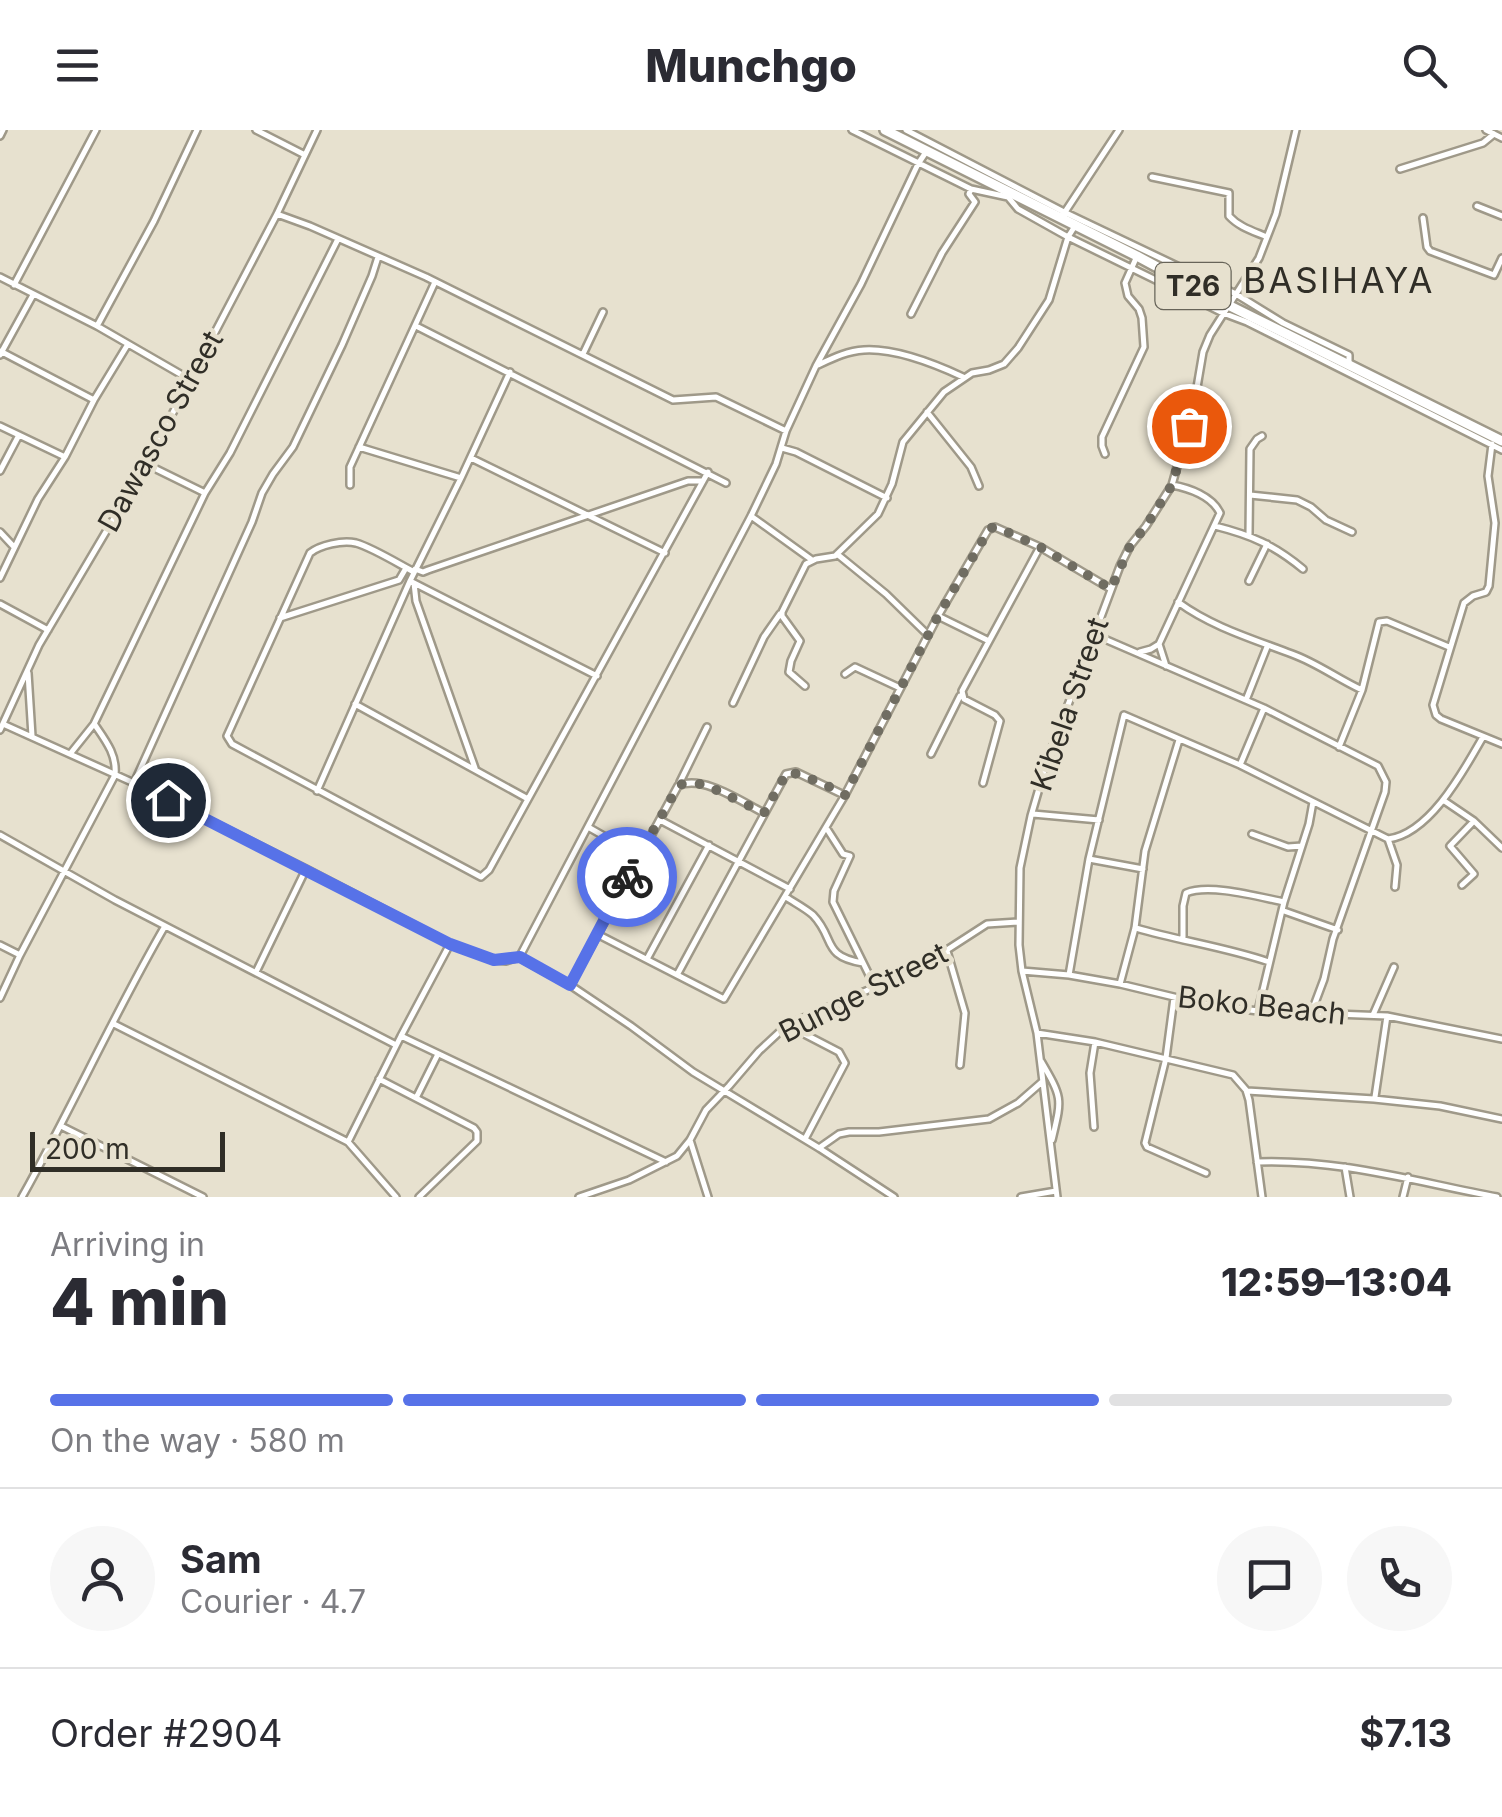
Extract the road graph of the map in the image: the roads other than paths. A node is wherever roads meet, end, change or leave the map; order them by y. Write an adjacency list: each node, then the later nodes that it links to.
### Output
1 (96, 130): 35 (street)
2 (198, 130): 41 (street)
3 (256, 130): 14 (street)
4 (318, 130): 14 (street, Dawasco Street)
5 (852, 130): 15 (street)
6 (885, 130): 13 (highway, T26)
7 (906, 130): 22 (street)
8 (1119, 130): 22 (street)
9 (1296, 130): 27 (street, Kibela Street)
10 (1486, 130): 11 (street)
11 (1494, 134): 12 (street); 16 (street)
12 (1502, 138)
13 (926, 152): 15 (street); 19 (highway, T26)
14 (305, 155): 21 (street, Dawasco Street)
15 (918, 164): 18 (street); 47 (street)
16 (1400, 168)
17 (1152, 177): 27 (street)
18 (971, 189): 19 (street); 40 (street)
19 (1008, 195): 22 (highway, T26); 26 (street)
20 (1477, 206): 23 (street)
21 (277, 214): 28 (street); 50 (street, Dawasco Street)
22 (1062, 216): 25 (highway, T26); 36 (street)
23 (1502, 216)
24 (1423, 218): 31 (street)
25 (1075, 226): 26 (street); 29 (highway, T26)
26 (1068, 237): 32 (street); 49 (street)
27 (1267, 237): 36 (street, Kibela Street)
28 (338, 239): 30 (street); 73 (street)
29 (1137, 256): 32 (street); 38 (highway, T26)
30 (378, 257): 34 (street); 134 (street)
31 (1502, 258)
32 (1131, 267): 38 (street); 61 (street)
33 (0, 278): 35 (street)
34 (435, 282): 42 (street); 45 (street)
35 (14, 285): 37 (street)
36 (1236, 294): 38 (street, Kibela Street); 46 (street)
37 (34, 295): 41 (street); 44 (street)
38 (1226, 309): 46 (highway, T26); 57 (street); 71 (street, Kibela Street)
39 (604, 312): 45 (street)
40 (911, 314)
41 (97, 326): 43 (street)
42 (416, 326): 48 (street); 58 (street)
43 (128, 344): 50 (street); 51 (street)
44 (1, 352): 51 (street)
45 (583, 355): 54 (street)
46 (1349, 364): 57 (highway, T26)
47 (816, 366): 49 (street); 54 (street)
48 (510, 372): 63 (street); 66 (street)
49 (963, 377): 52 (street)
50 (189, 379): 64 (street, Dawasco Street)
51 (94, 400): 62 (street)
52 (927, 412): 72 (street); 75 (street)
53 (0, 426): 55 (street)
54 (786, 431): 59 (street)
55 (18, 435): 62 (street); 65 (street)
56 (1262, 436): 74 (street)
57 (1497, 442): 60 (street); 106 (street)
58 (360, 447): 67 (street); 70 (street)
59 (782, 448): 75 (street); 77 (street)
60 (1502, 450)
61 (1105, 454)
62 (66, 457): 83 (street)
63 (470, 458): 67 (street); 76 (street)
64 (146, 464): 73 (street); 100 (street, Dawasco Street)
65 (0, 471)
66 (708, 472): 68 (street); 69 (street)
67 (461, 478): 90 (street)
68 (702, 482): 76 (street); 85 (street)
69 (726, 482)
70 (350, 485)
71 (1172, 485): 78 (street); 94 (street, Kibela Street)
72 (979, 486)
73 (205, 493): 120 (street)
74 (1250, 494): 80 (street); 81 (street)
75 (887, 498): 86 (street)
76 (590, 515): 85 (street); 90 (street)
77 (751, 516): 87 (street); 146 (street)
78 (1215, 526): 81 (street); 95 (street)
79 (0, 532): 83 (street)
80 (1352, 532)
81 (1249, 535): 82 (street)
82 (1267, 544): 89 (street); 92 (street)
83 (14, 547): 91 (street)
84 (1040, 547): 94 (street); 98 (street); 103 (street)
85 (666, 553): 111 (street)
86 (837, 554): 87 (street); 102 (street)
87 (812, 560): 97 (street)
88 (406, 568): 90 (street); 99 (street); 99 (street)
89 (1303, 569)
90 (415, 570): 93 (street)
91 (0, 578)
92 (1249, 581)
93 (412, 582): 111 (street); 118 (street); 131 (street)
94 (1111, 589): 101 (street, Kibela Street)
95 (1178, 602): 104 (street); 105 (street)
96 (0, 604): 100 (street)
97 (782, 612): 112 (street); 117 (street)
98 (938, 616): 102 (street); 103 (street)
99 (280, 618): 136 (street)
100 (48, 630): 109 (street, Dawasco Street)
101 (1093, 634): 107 (street); 142 (street, Kibela Street)
102 (928, 636): 113 (street)
103 (989, 642): 115 (street)
104 (1159, 644): 107 (street); 108 (street)
105 (1267, 646): 114 (street); 116 (street)
106 (1450, 647): 114 (street); 124 (street)
107 (1140, 652): 108 (street)
108 (1166, 667): 116 (street)
109 (28, 670): 121 (street, Dawasco Street); 123 (street)
110 (844, 674): 113 (street)
111 (597, 676): 138 (street)
112 (805, 686)
113 (900, 688): 137 (street)
114 (1362, 690): 127 (street)
115 (962, 694): 129 (street); 133 (street)
116 (1246, 700): 119 (street)
117 (733, 702)
118 (355, 704): 131 (street); 136 (street)
119 (1264, 708): 127 (street); 130 (street)
120 (94, 724): 128 (street); 132 (street)
121 (2, 727): 123 (street)
122 (708, 727): 135 (street)
123 (32, 736): 128 (street)
124 (1484, 737): 126 (street); 139 (street)
125 (1179, 740): 130 (street); 144 (street); 159 (street)
126 (1502, 744)
127 (1340, 747): 148 (street)
128 (70, 754): 132 (street)
129 (931, 754)
130 (1240, 765): 140 (street)
131 (475, 768): 138 (street)
132 (115, 775): 134 (street); 160 (street)
133 (984, 782)
134 (134, 783): 158 (street)
135 (676, 790): 141 (street); 143 (street)
136 (316, 791): 138 (street)
137 (845, 795): 141 (street); 147 (street)
138 (528, 799)
139 (1443, 800): 145 (street); 151 (street)
140 (1313, 802): 148 (street); 153 (street)
141 (764, 813): 157 (street)
142 (1032, 814): 144 (street); 166 (street, Kibela Street)
143 (659, 820): 152 (street); 155 (street)
144 (1099, 820): 156 (street)
145 (1474, 821): 154 (street); 161 (street)
146 (588, 827): 155 (street); 176 (street)
147 (826, 827): 163 (street); 179 (street)
148 (1371, 832): 151 (street); 169 (street)
149 (1252, 834): 153 (street)
150 (0, 836): 160 (street)
151 (1388, 840): 162 (street)
152 (709, 845): 157 (street); 177 (street)
153 (1302, 846): 165 (street)
154 (1502, 848)
155 (639, 856): 170 (street)
156 (1089, 859): 159 (street); 184 (street)
157 (740, 861): 163 (street); 183 (street)
158 (306, 869): 172 (street); 182 (street)
159 (1143, 869): 168 (street)
160 (63, 872): 167 (street); 175 (street)
161 (1462, 886)
162 (1395, 887)
163 (790, 889): 164 (street)
164 (785, 897): 179 (street); 183 (street)
165 (1284, 906): 169 (street); 171 (street); 178 (street)
166 (1020, 922): 174 (street, Bunge Street); 181 (street, Kibela Street)
167 (165, 926): 182 (street); 194 (street)
168 (1135, 928): 171 (street); 185 (street)
169 (1338, 930): 191 (street)
170 (597, 934): 177 (street); 186 (street)
171 (1183, 940): 178 (street)
172 (450, 944): 176 (street); 197 (street)
173 (0, 945): 175 (street)
174 (947, 951): 187 (street, Bunge Street); 204 (street)
175 (20, 955): 188 (street)
176 (520, 957): 186 (street)
177 (647, 959): 183 (street)
178 (1269, 962): 190 (street)
179 (863, 963): 187 (street)
180 (1394, 968): 192 (street)
181 (1022, 971): 184 (street, Boko Beach); 196 (street, Kibela Street)
182 (256, 972): 200 (street)
183 (677, 975)
184 (1069, 975): 185 (street, Boko Beach)
185 (1120, 984): 189 (street, Boko Beach)
186 (570, 985): 208 (street)
187 (875, 987): 195 (street, Bunge Street)
188 (0, 998)
189 (1174, 998): 190 (street, Boko Beach); 203 (street)
190 (1258, 1011): 191 (street, Boko Beach)
191 (1312, 1012): 192 (street, Boko Beach)
192 (1373, 1016): 193 (street, Boko Beach)
193 (1387, 1016): 198 (street, Boko Beach); 210 (street)
194 (114, 1024): 212 (street); 216 (street)
195 (787, 1025): 208 (street, Bunge Street); 215 (street)
196 (1037, 1033): 199 (street); 202 (street, Kibela Street)
197 (401, 1036): 200 (street); 201 (street)
198 (1502, 1039)
199 (1095, 1042): 203 (street); 213 (street)
200 (396, 1045): 205 (street)
201 (438, 1054): 209 (street); 219 (street)
202 (1039, 1058): 206 (street, Kibela Street); 217 (street)
203 (1166, 1058): 207 (street); 222 (street)
204 (960, 1065)
205 (379, 1079): 209 (street); 216 (street)
206 (1042, 1082): 217 (street, Kibela Street); 218 (street)
207 (1246, 1090): 210 (street); 220 (street)
208 (724, 1092): 214 (street, Bunge Street); 215 (street)
209 (416, 1098): 228 (street)
210 (1374, 1099): 211 (street)
211 (1502, 1119)
212 (62, 1127): 225 (street); 226 (street)
213 (1094, 1127)
214 (690, 1140): 219 (street, Bunge Street); 230 (street)
215 (805, 1140): 218 (street)
216 (348, 1142): 227 (street)
217 (1051, 1144): 224 (street, Kibela Street)
218 (819, 1148): 231 (street)
219 (666, 1162): 229 (street, Bunge Street)
220 (1257, 1162): 221 (street); 233 (street)
221 (1345, 1167): 223 (street); 234 (street)
222 (1206, 1173)
223 (1408, 1177): 235 (street); 236 (street)
224 (1056, 1194): 232 (street)
225 (22, 1197)
226 (203, 1197)
227 (396, 1197)
228 (419, 1197)
229 (579, 1197)
230 (708, 1197)
231 (894, 1197)
232 (1020, 1197)
233 (1262, 1197)
234 (1350, 1197)
235 (1403, 1197)
236 (1497, 1197)

